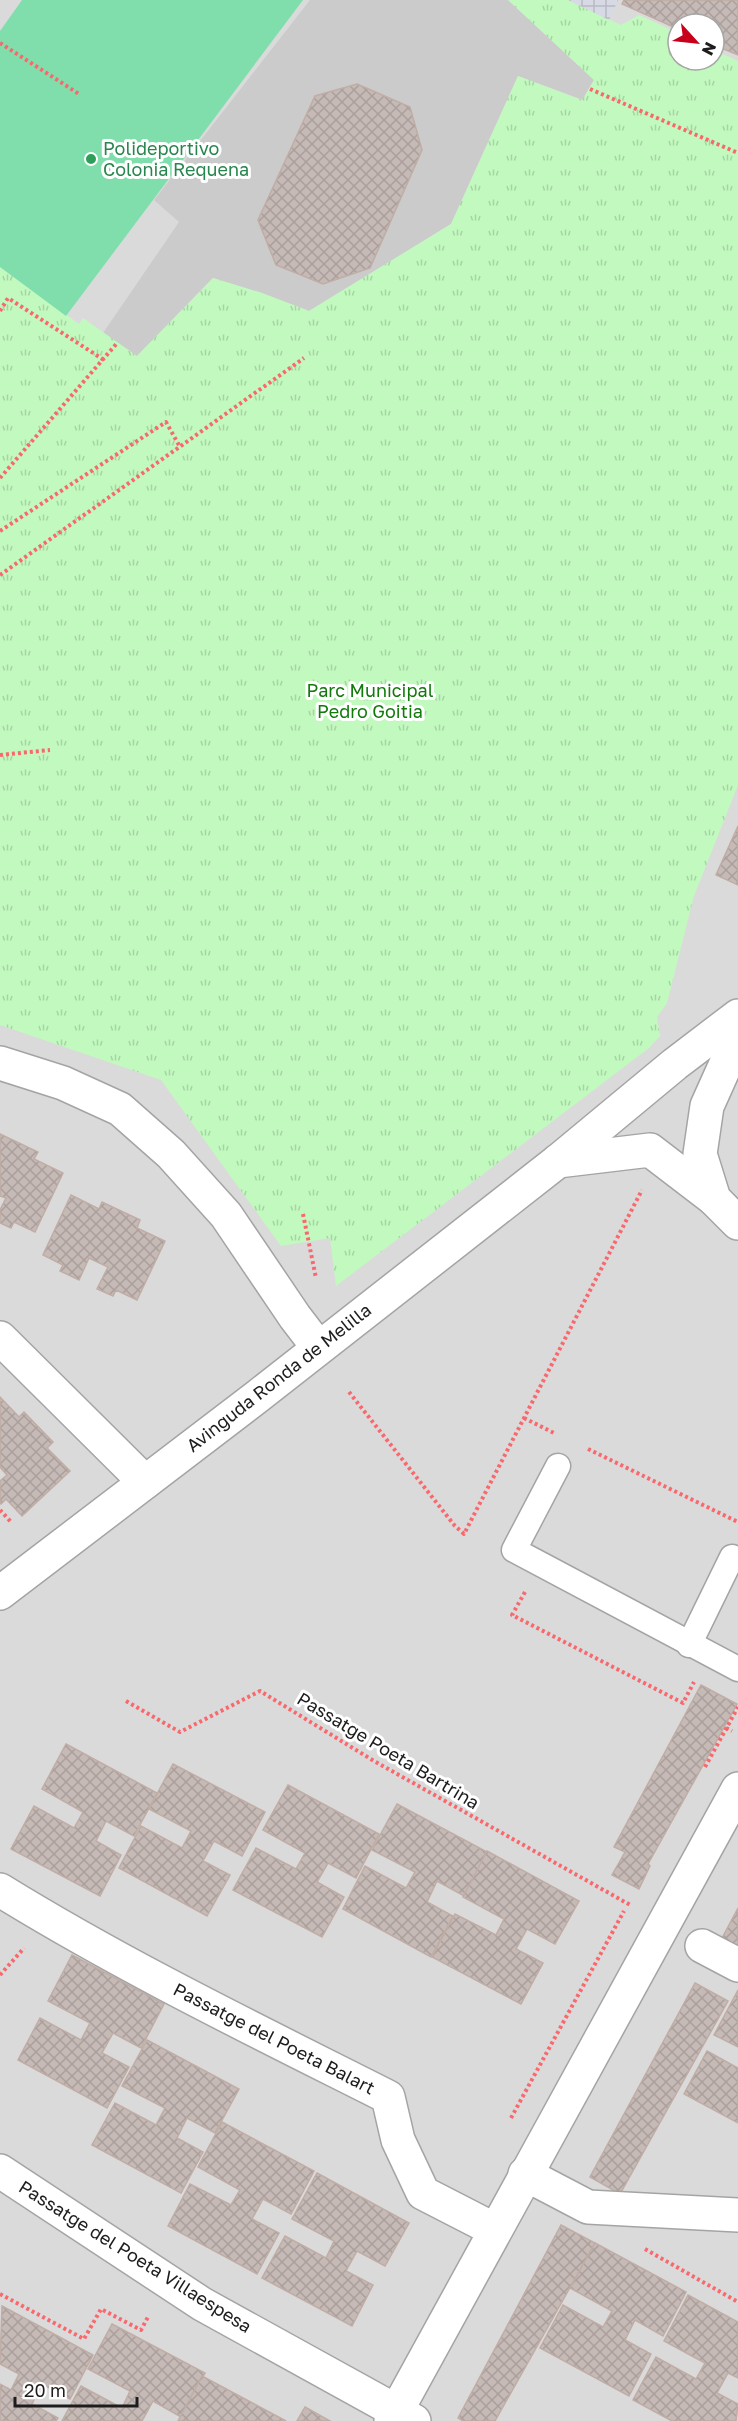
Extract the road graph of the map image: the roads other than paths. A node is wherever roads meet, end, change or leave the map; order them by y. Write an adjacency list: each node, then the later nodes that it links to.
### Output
1 (738, 1016): 4 (street, Avinguda Ronda de Melilla)
2 (738, 1036): 5 (street)
3 (0, 1063): 8 (street)
4 (558, 1161): 5 (street); 8 (street, Avinguda Ronda de Melilla)
5 (726, 1199): 6 (street)
6 (738, 1223)
7 (0, 1338): 10 (street)
8 (318, 1347): 10 (street, Avinguda Ronda de Melilla)
9 (558, 1466): 13 (lane)
10 (145, 1482): 12 (street, Avinguda Ronda de Melilla)
11 (732, 1557): 13 (lane)
12 (0, 1593)
13 (689, 1645): 14 (lane)
14 (738, 1669)
15 (738, 1789): 20 (street)
16 (0, 1890): 22 (street, Passatge del Poeta Balart)
17 (702, 1946): 18 (street)
18 (738, 1965)
19 (0, 2171): 23 (street, Passatge del Poeta Villaespesa)
20 (525, 2174): 21 (street); 22 (street)
21 (738, 2215)
22 (495, 2230): 23 (street)
23 (400, 2418)

